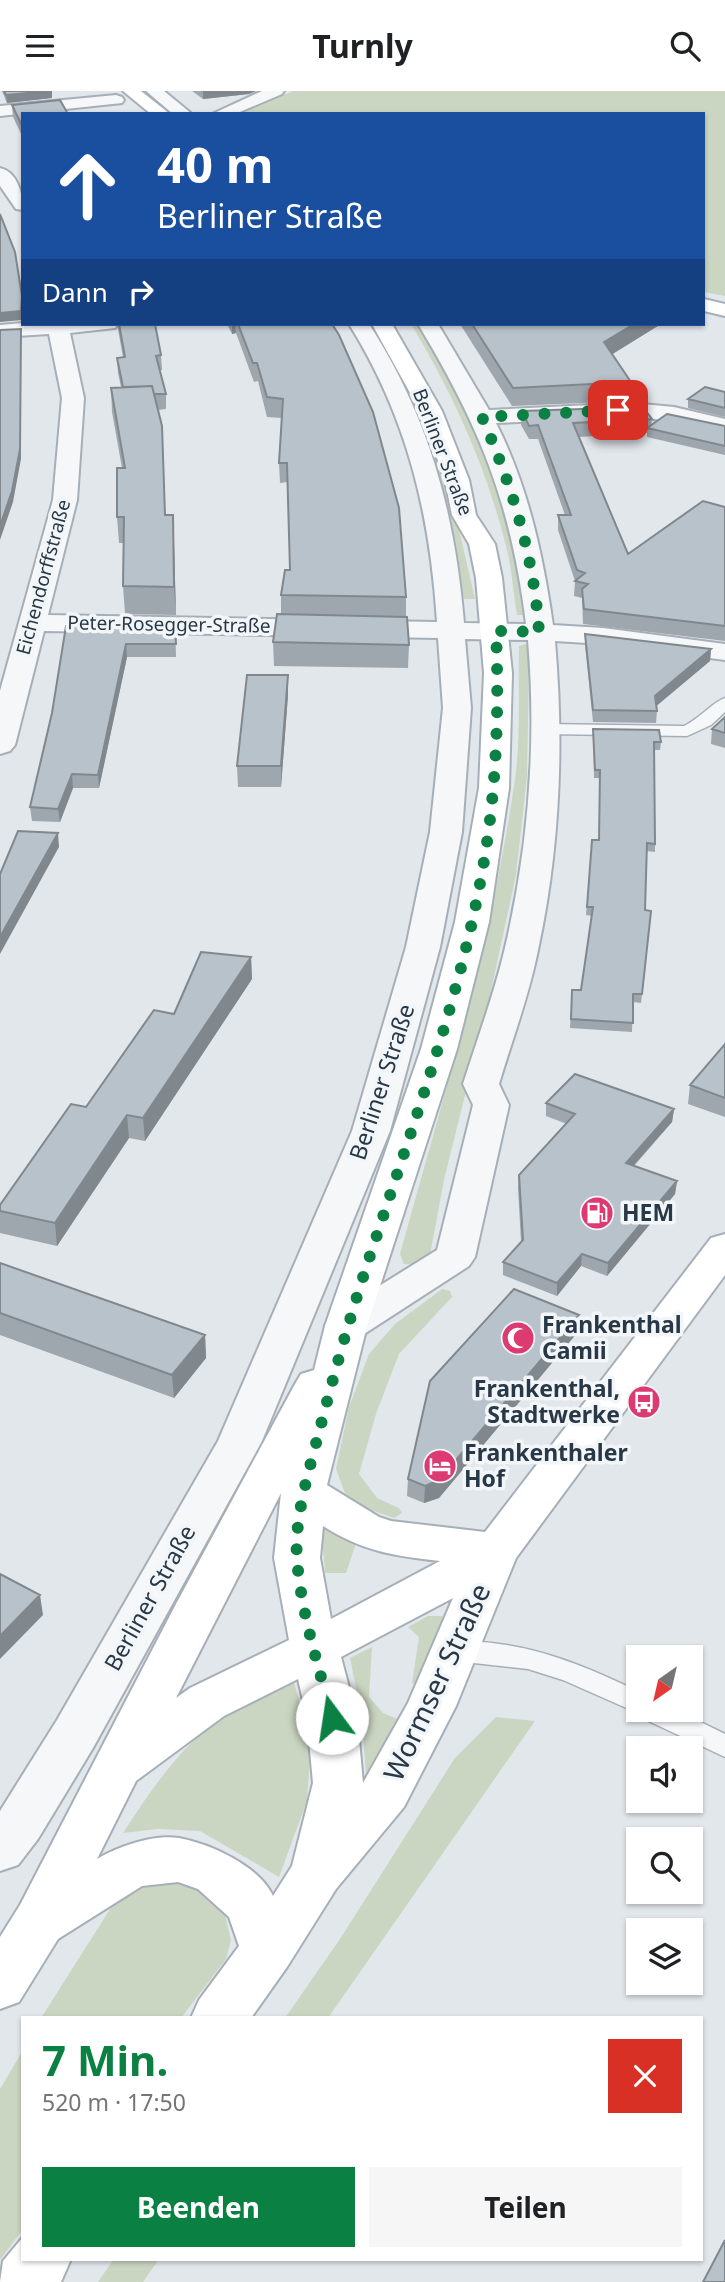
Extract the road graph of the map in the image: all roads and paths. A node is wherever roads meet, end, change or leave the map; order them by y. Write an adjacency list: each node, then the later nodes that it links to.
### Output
1 (131, 91): 7 (main road)
2 (154, 91): 8 (street)
3 (276, 91): 9 (street)
4 (111, 96): 5 (street); 6 (street)
5 (0, 111)
6 (129, 112)
7 (159, 112)
8 (181, 112)
9 (225, 112)
10 (4, 168): 11 (street)
11 (21, 201)
12 (705, 305): 13 (main road)
13 (725, 310)
14 (58, 326): 19 (street); 23 (street, Eichendorffstraße)
15 (360, 326): 24 (street, Berliner Straße)
16 (383, 326): 22 (main road, Berliner Straße)
17 (405, 326): 22 (main road, Berliner Straße)
18 (429, 326): 20 (street, Berliner Straße)
19 (0, 331)
20 (482, 417): 21 (street); 25 (street, Berliner Straße)
21 (725, 426)
22 (482, 544): 24 (main road, Berliner Straße)
23 (31, 622): 24 (street, Peter-Rosegger-Straße); 27 (street, Eichendorffstraße)
24 (474, 630): 25 (street, Peter-Rosegger-Straße); 32 (main road, Berliner Straße); 41 (street, Berliner Straße)
25 (539, 632): 26 (street, Peter-Rosegger-Straße); 29 (street, Berliner Straße)
26 (725, 652)
27 (8, 678): 30 (street, Eichendorffstraße)
28 (725, 703): 29 (lane)
29 (544, 729): 32 (street, Berliner Straße)
30 (0, 745)
31 (725, 1247): 34 (main road, Wormser Straße)
32 (346, 1326): 33 (main road, Berliner Straße); 40 (main road, Berliner Straße)
33 (303, 1492): 34 (main road); 35 (main road, Wormser Straße)
34 (496, 1551): 35 (main road, Wormser Straße); 36 (main road, Wormser Straße)
35 (315, 1650): 40 (main road); 42 (main road, Wormser Straße)
36 (455, 1653): 37 (lane); 42 (main road, Wormser Straße)
37 (626, 1698)
38 (676, 1722): 39 (lane)
39 (725, 1746)
40 (117, 1768): 43 (main road)
41 (7, 1828)
42 (317, 1873): 44 (main road, Wormser Straße)
43 (39, 1922): 44 (main road); 45 (main road)
44 (268, 1950): 46 (main road, Wormser Straße)
45 (0, 1985)
46 (220, 2016)
47 (40, 2261): 48 (main road)
48 (24, 2282)

